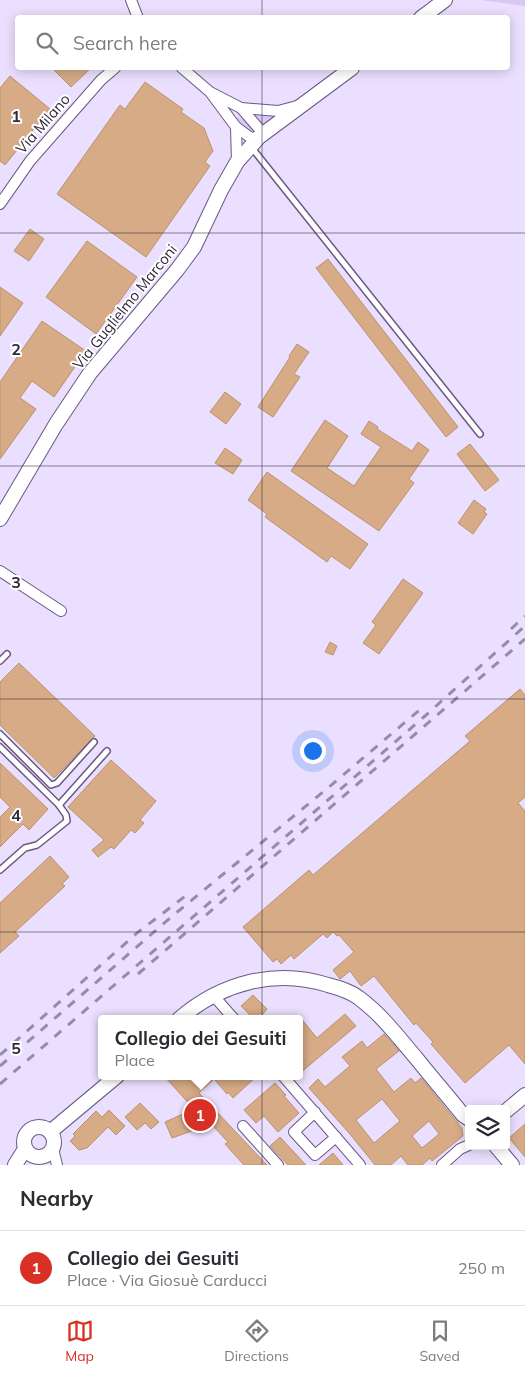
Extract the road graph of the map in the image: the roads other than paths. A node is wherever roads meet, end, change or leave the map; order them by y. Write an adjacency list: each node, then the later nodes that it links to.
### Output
1 (132, 0): 3 (street)
2 (445, 0): 4 (street)
3 (137, 15)
4 (425, 15)
5 (113, 70): 14 (street, Via Milano)
6 (184, 70): 8 (street)
7 (349, 70): 9 (street, Via Guglielmo Marconi)
8 (210, 92): 10 (street); 11 (street)
9 (300, 105): 10 (street); 12 (street, Via Guglielmo Marconi)
10 (241, 108): 12 (street)
11 (236, 127): 12 (street); 13 (street)
12 (255, 141): 13 (street, Via Guglielmo Marconi); 15 (lane)
13 (237, 162): 16 (street, Via Guglielmo Marconi)
14 (0, 204)
15 (480, 434)
16 (0, 519)
17 (0, 571): 18 (street)
18 (61, 611)
19 (7, 654): 20 (lane)
20 (0, 661)
21 (0, 734): 22 (lane)
22 (94, 742)
23 (0, 748): 25 (lane)
24 (106, 751): 25 (lane)
25 (59, 805): 26 (lane)
26 (0, 870)
27 (213, 995): 28 (street); 29 (street); 35 (street)
28 (184, 1015)
29 (230, 1015)
30 (112, 1080): 37 (street)
31 (286, 1080): 34 (street)
32 (525, 1095): 33 (street)
33 (510, 1108)
34 (314, 1112): 38 (street); 38 (street)
35 (465, 1116)
36 (243, 1126): 45 (street)
37 (50, 1132): 40 (street); 41 (street)
38 (336, 1137): 46 (street)
39 (465, 1147): 47 (street)
40 (25, 1149): 41 (street); 43 (street)
41 (53, 1150): 44 (street)
42 (499, 1150): 48 (street)
43 (15, 1165)
44 (57, 1165)
45 (278, 1165)
46 (360, 1165)
47 (442, 1165)
48 (512, 1165)

